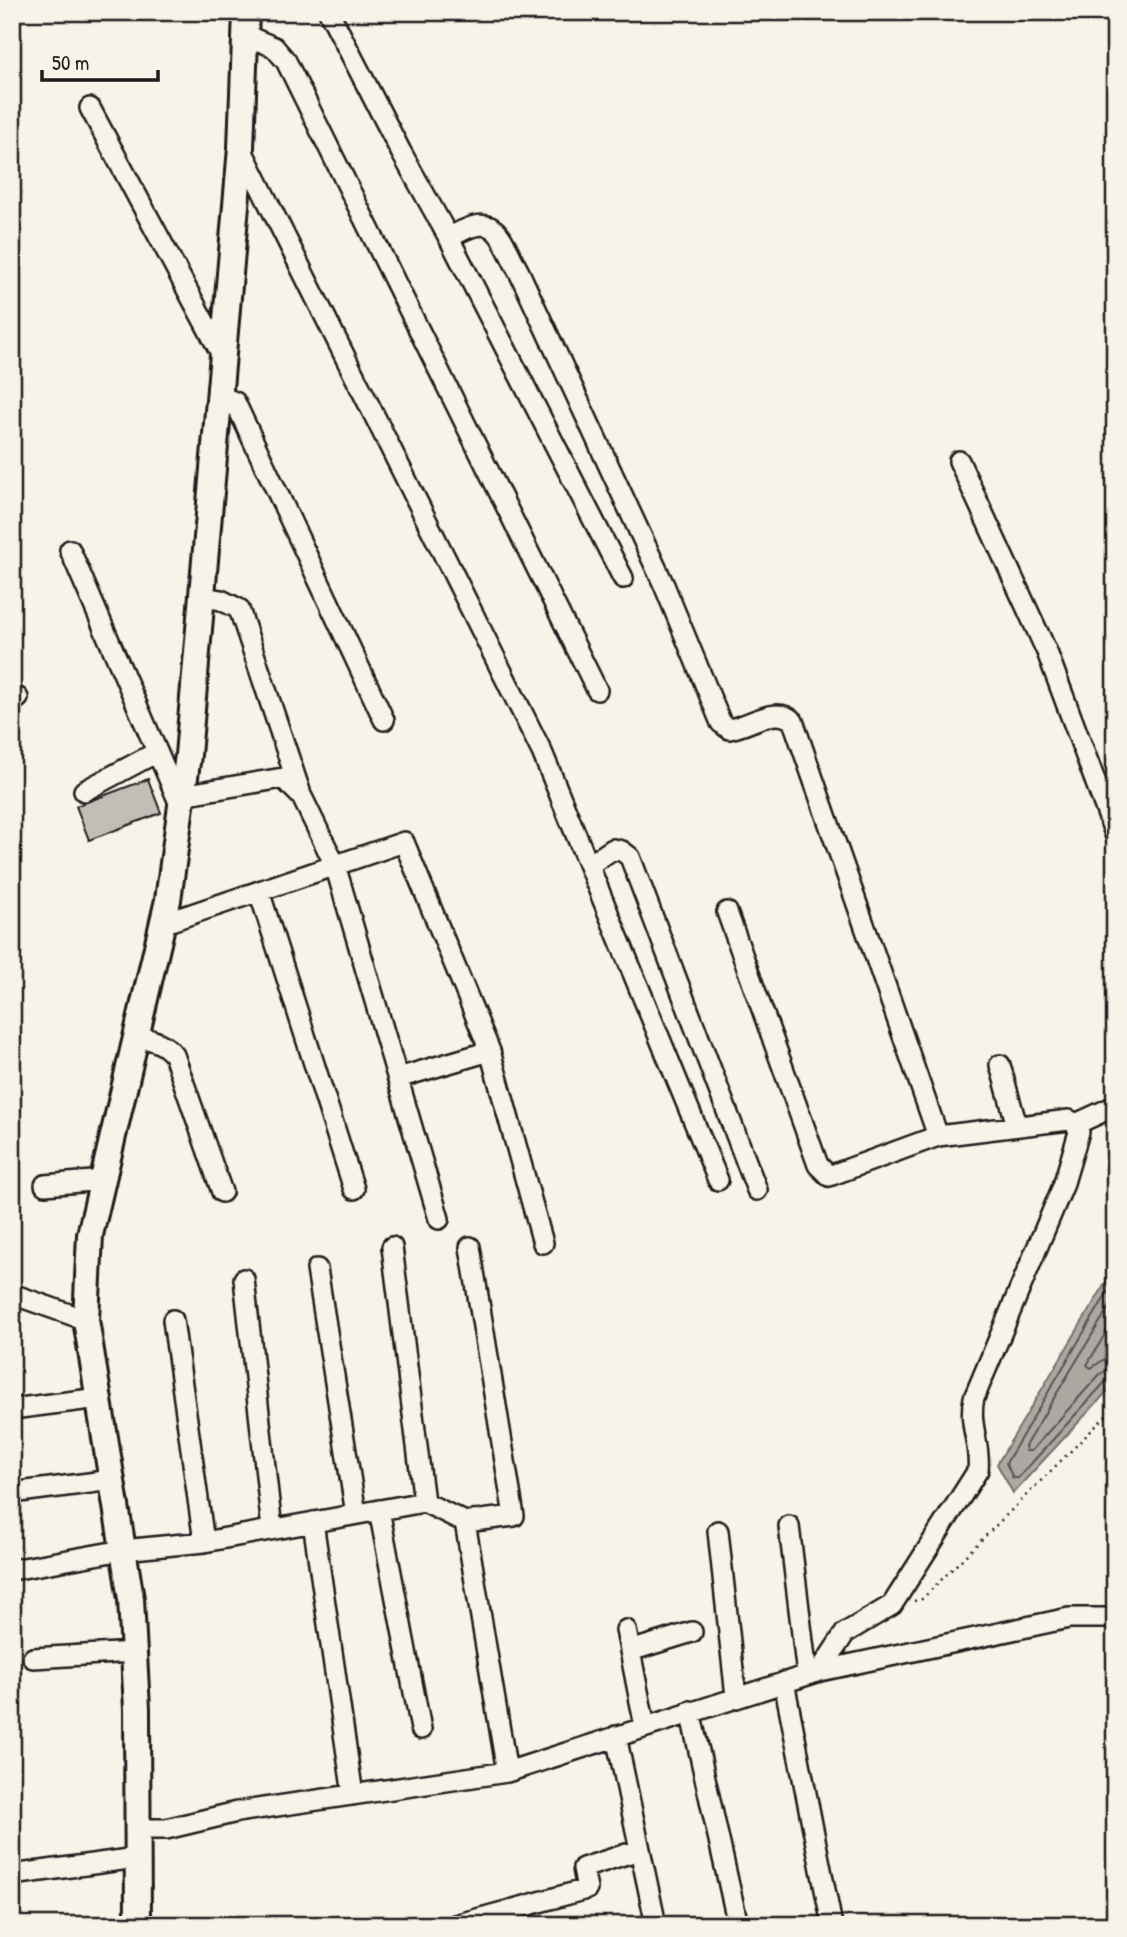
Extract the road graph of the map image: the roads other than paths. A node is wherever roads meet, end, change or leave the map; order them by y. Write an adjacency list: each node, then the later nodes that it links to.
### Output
1 (329, 12): 5 (street)
2 (246, 24): 4 (main road); 12 (street)
3 (90, 107): 6 (street)
4 (241, 148): 6 (main road); 20 (street)
5 (449, 237): 10 (street); 31 (street)
6 (222, 355): 7 (main road)
7 (219, 396): 11 (main road); 13 (street)
8 (959, 461): 18 (street)
9 (70, 550): 14 (street)
10 (624, 578)
11 (203, 597): 16 (street); 17 (main road)
12 (597, 690)
13 (384, 720)
14 (157, 752): 15 (street); 17 (street)
15 (84, 791)
16 (302, 797): 17 (street); 19 (street)
17 (181, 801): 23 (main road)
18 (1115, 834)
19 (335, 865): 21 (street); 25 (street); 27 (street)
20 (589, 865): 33 (street); 36 (street)
21 (258, 891): 23 (street); 35 (street)
22 (727, 912): 31 (street)
23 (163, 923): 24 (main road)
24 (136, 1036): 32 (main road); 37 (street)
25 (490, 1051): 27 (street); 39 (street)
26 (1000, 1065): 30 (street)
27 (398, 1078): 38 (street)
28 (1115, 1106): 29 (street)
29 (1076, 1125): 30 (street); 68 (street)
30 (1017, 1126): 31 (street)
31 (938, 1136)
32 (104, 1180): 34 (street); 45 (main road)
33 (718, 1180)
34 (45, 1185)
35 (354, 1189)
36 (757, 1190)
37 (222, 1192)
38 (439, 1219)
39 (543, 1243)
40 (392, 1247): 51 (street)
41 (470, 1247): 55 (street)
42 (317, 1269): 53 (street)
43 (244, 1279): 57 (street)
44 (12, 1294): 45 (street)
45 (86, 1320): 47 (main road)
46 (173, 1320): 59 (street)
47 (99, 1398): 48 (street); 49 (main road)
48 (12, 1409)
49 (112, 1480): 50 (street); 60 (main road)
50 (12, 1493)
51 (424, 1502): 52 (street); 55 (street)
52 (379, 1510): 53 (street); 73 (street)
53 (356, 1514): 54 (street)
54 (313, 1522): 57 (street); 76 (street)
55 (464, 1522): 75 (street)
56 (789, 1526): 68 (street)
57 (272, 1530): 59 (street)
58 (718, 1531): 70 (street)
59 (204, 1542): 60 (street)
60 (123, 1550): 61 (street); 66 (main road)
61 (12, 1570)
62 (1115, 1618): 68 (street)
63 (626, 1630): 65 (street)
64 (692, 1633): 65 (street)
65 (630, 1651): 72 (street)
66 (134, 1652): 67 (street); 77 (main road)
67 (33, 1658)
68 (814, 1673): 69 (street)
69 (784, 1682): 70 (street); 85 (street)
70 (736, 1697): 71 (street)
71 (690, 1711): 72 (street); 84 (street)
72 (645, 1727): 74 (street)
73 (421, 1729)
74 (616, 1736): 75 (street); 78 (street)
75 (507, 1772): 76 (street)
76 (353, 1795): 77 (street)
77 (139, 1829): 79 (main road)
78 (639, 1850): 82 (street); 83 (street)
79 (136, 1858): 80 (street); 81 (main road)
80 (12, 1875)
81 (138, 1925)
82 (455, 1925)
83 (656, 1925)
84 (738, 1925)
85 (832, 1925)

